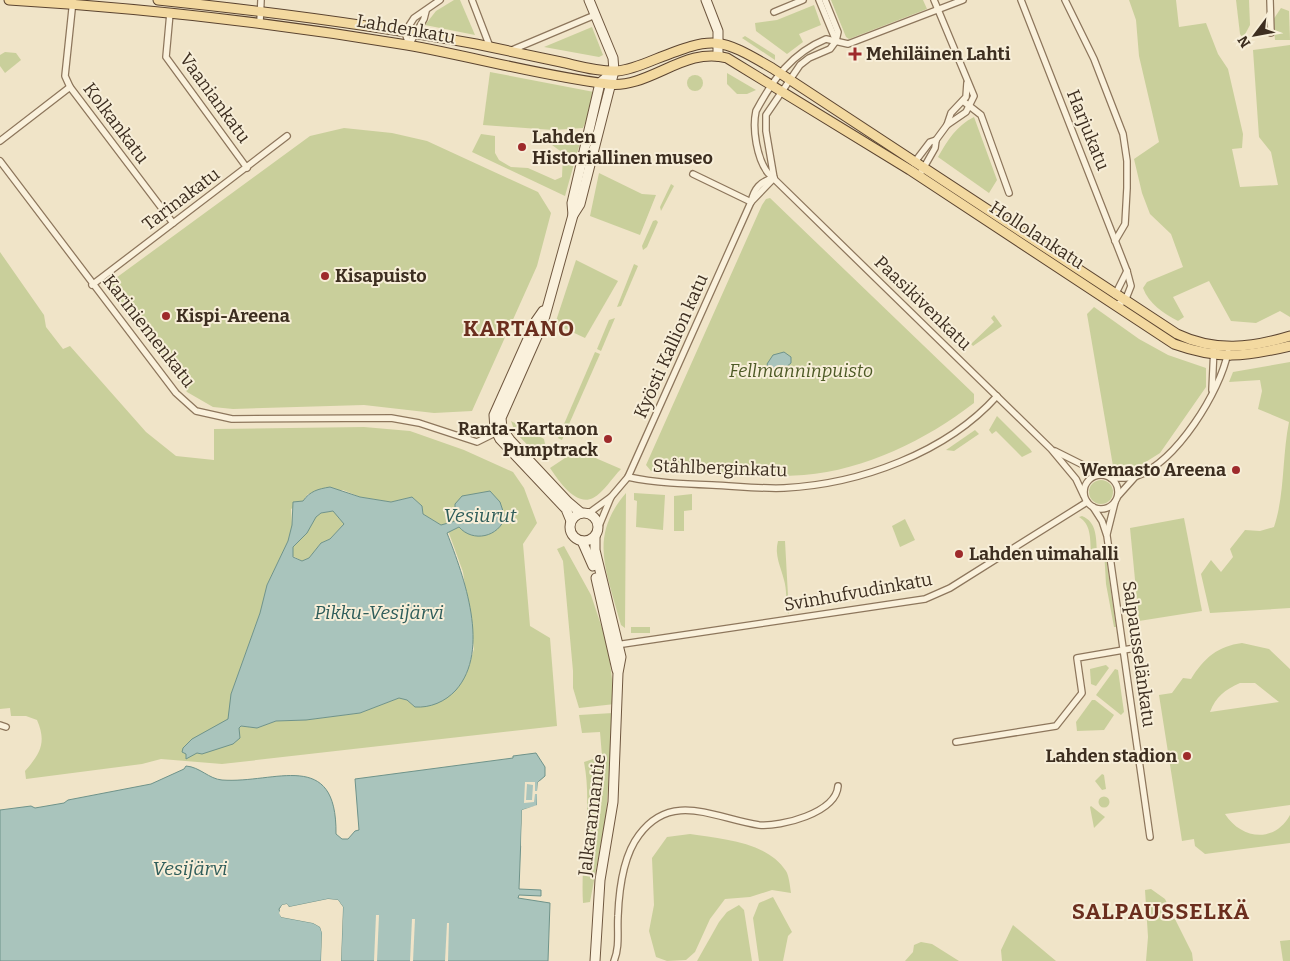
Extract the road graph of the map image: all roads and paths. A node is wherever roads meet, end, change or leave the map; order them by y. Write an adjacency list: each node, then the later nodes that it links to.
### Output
1 (9, 0): 16 (main road, Lahdenkatu)
2 (158, 0): 18 (main road, Lahdenkatu)
3 (261, 0): 18 (street)
4 (440, 0): 19 (street)
5 (472, 0): 30 (street)
6 (589, 0): 22 (main road)
7 (706, 0): 28 (main road)
8 (803, 0): 20 (street)
9 (819, 0): 27 (street)
10 (825, 0): 27 (street)
11 (934, 0): 17 (street)
12 (963, 0): 17 (street, Paasikivenkatu)
13 (1021, 0): 60 (street, Harjukatu)
14 (1065, 0): 60 (street)
15 (1270, 0): 25 (street)
16 (72, 2): 21 (main road, Lahdenkatu); 40 (street, Kolkankatu)
17 (938, 10): 27 (street, Paasikivenkatu); 37 (street)
18 (261, 11): 23 (street); 24 (main road, Lahdenkatu)
19 (426, 11): 24 (street); 26 (street)
20 (774, 12)
21 (170, 13): 23 (main road, Lahdenkatu); 51 (street, Vaaniankatu)
22 (595, 15): 31 (street); 33 (main road)
23 (260, 22): 29 (main road, Lahdenkatu)
24 (405, 32): 26 (main road, Lahdenkatu); 29 (street)
25 (1271, 33)
26 (416, 34): 29 (street); 30 (main road, Lahdenkatu)
27 (836, 41): 34 (street, Paasikivenkatu); 35 (street)
28 (719, 43): 32 (main road); 33 (main road, Lahdenkatu); 34 (main road)
29 (409, 46): 36 (main road, Lahdenkatu)
30 (490, 47): 31 (main road, Lahdenkatu)
31 (511, 51): 33 (main road, Lahdenkatu)
32 (718, 56): 38 (main road, Lahdenkatu); 39 (main road, Lahdenkatu)
33 (614, 71): 36 (main road); 38 (main road)
34 (776, 71): 35 (main road, Hollolankatu); 39 (street, Paasikivenkatu)
35 (789, 80): 41 (street); 49 (main road, Hollolankatu)
36 (600, 83): 38 (main road, Lahdenkatu); 58 (main road)
37 (967, 83): 42 (street); 43 (street)
38 (610, 84): 58 (main road)
39 (772, 86): 41 (main road, Lahdenkatu); 55 (street, Paasikivenkatu)
40 (70, 87): 47 (street); 59 (street, Kolkankatu)
41 (782, 92): 52 (main road, Hollolankatu); 55 (street)
42 (962, 101): 43 (street); 44 (street)
43 (970, 106): 44 (street); 56 (street)
44 (948, 125): 46 (street)
45 (287, 136): 51 (street, Tarinakatu)
46 (936, 140): 49 (street); 50 (street)
47 (0, 141)
48 (0, 161): 62 (street, Kariniemenkatu)
49 (915, 161): 50 (main road, Hollolankatu); 52 (street)
50 (924, 167): 54 (street); 63 (main road, Hollolankatu)
51 (247, 168): 59 (street, Tarinakatu)
52 (910, 170): 54 (main road, Hollolankatu)
53 (693, 174): 57 (street)
54 (919, 176): 66 (main road, Hollolankatu)
55 (774, 178): 57 (street, Kyösti Kallion katu); 72 (street, Paasikivenkatu)
56 (1009, 193)
57 (751, 202): 76 (street, Kyösti Kallion katu)
58 (573, 215): 65 (main road)
59 (173, 223): 62 (street, Tarinakatu)
60 (1115, 241): 61 (street, Harjukatu)
61 (1127, 270): 63 (street); 64 (street, Harjukatu)
62 (92, 285): 73 (street, Kariniemenkatu)
63 (1115, 294): 64 (main road, Hollolankatu); 66 (street)
64 (1126, 300): 66 (street); 69 (main road, Hollolankatu)
65 (546, 306): 73 (main road); 73 (main road)
66 (1115, 306): 69 (main road, Hollolankatu)
67 (1290, 336): 70 (main road, Hollolankatu)
68 (1290, 346): 70 (main road, Hollolankatu)
69 (1213, 351): 70 (main road, Hollolankatu); 71 (street)
70 (1228, 352): 71 (street)
71 (1212, 395): 77 (street)
72 (997, 396): 74 (street, Paasikivenkatu); 76 (street, Ståhlberginkatu)
73 (499, 431): 83 (main road); 84 (main road)
74 (1051, 449): 75 (street, Paasikivenkatu); 80 (street, Paasikivenkatu)
75 (1102, 475): 78 (street); 80 (street)
76 (628, 477): 79 (street, Kyösti Kallion katu)
77 (1135, 477): 78 (street); 81 (street)
78 (1111, 478): 81 (street)
79 (611, 496): 83 (street, Kyösti Kallion katu); 85 (street, Kyösti Kallion katu)
80 (1085, 499): 82 (street); 89 (street, Svinhufvudinkatu)
81 (1116, 500): 82 (street); 86 (street, Salpausselänkatu)
82 (1093, 507): 86 (street, Salpausselänkatu)
83 (585, 513): 84 (main road); 85 (main road)
84 (571, 521): 88 (main road)
85 (599, 526): 87 (main road)
86 (1107, 536): 91 (street, Salpausselänkatu)
87 (595, 537): 88 (main road); 89 (main road, Jalkarannantie)
88 (582, 541): 89 (main road, Jalkarannantie)
89 (615, 645): 95 (main road, Jalkarannantie)
90 (1134, 648): 91 (street)
91 (1124, 650): 92 (street); 94 (street, Salpausselänkatu)
92 (956, 742)
93 (838, 786): 96 (street)
94 (1150, 837)
95 (595, 961)
96 (614, 961)

